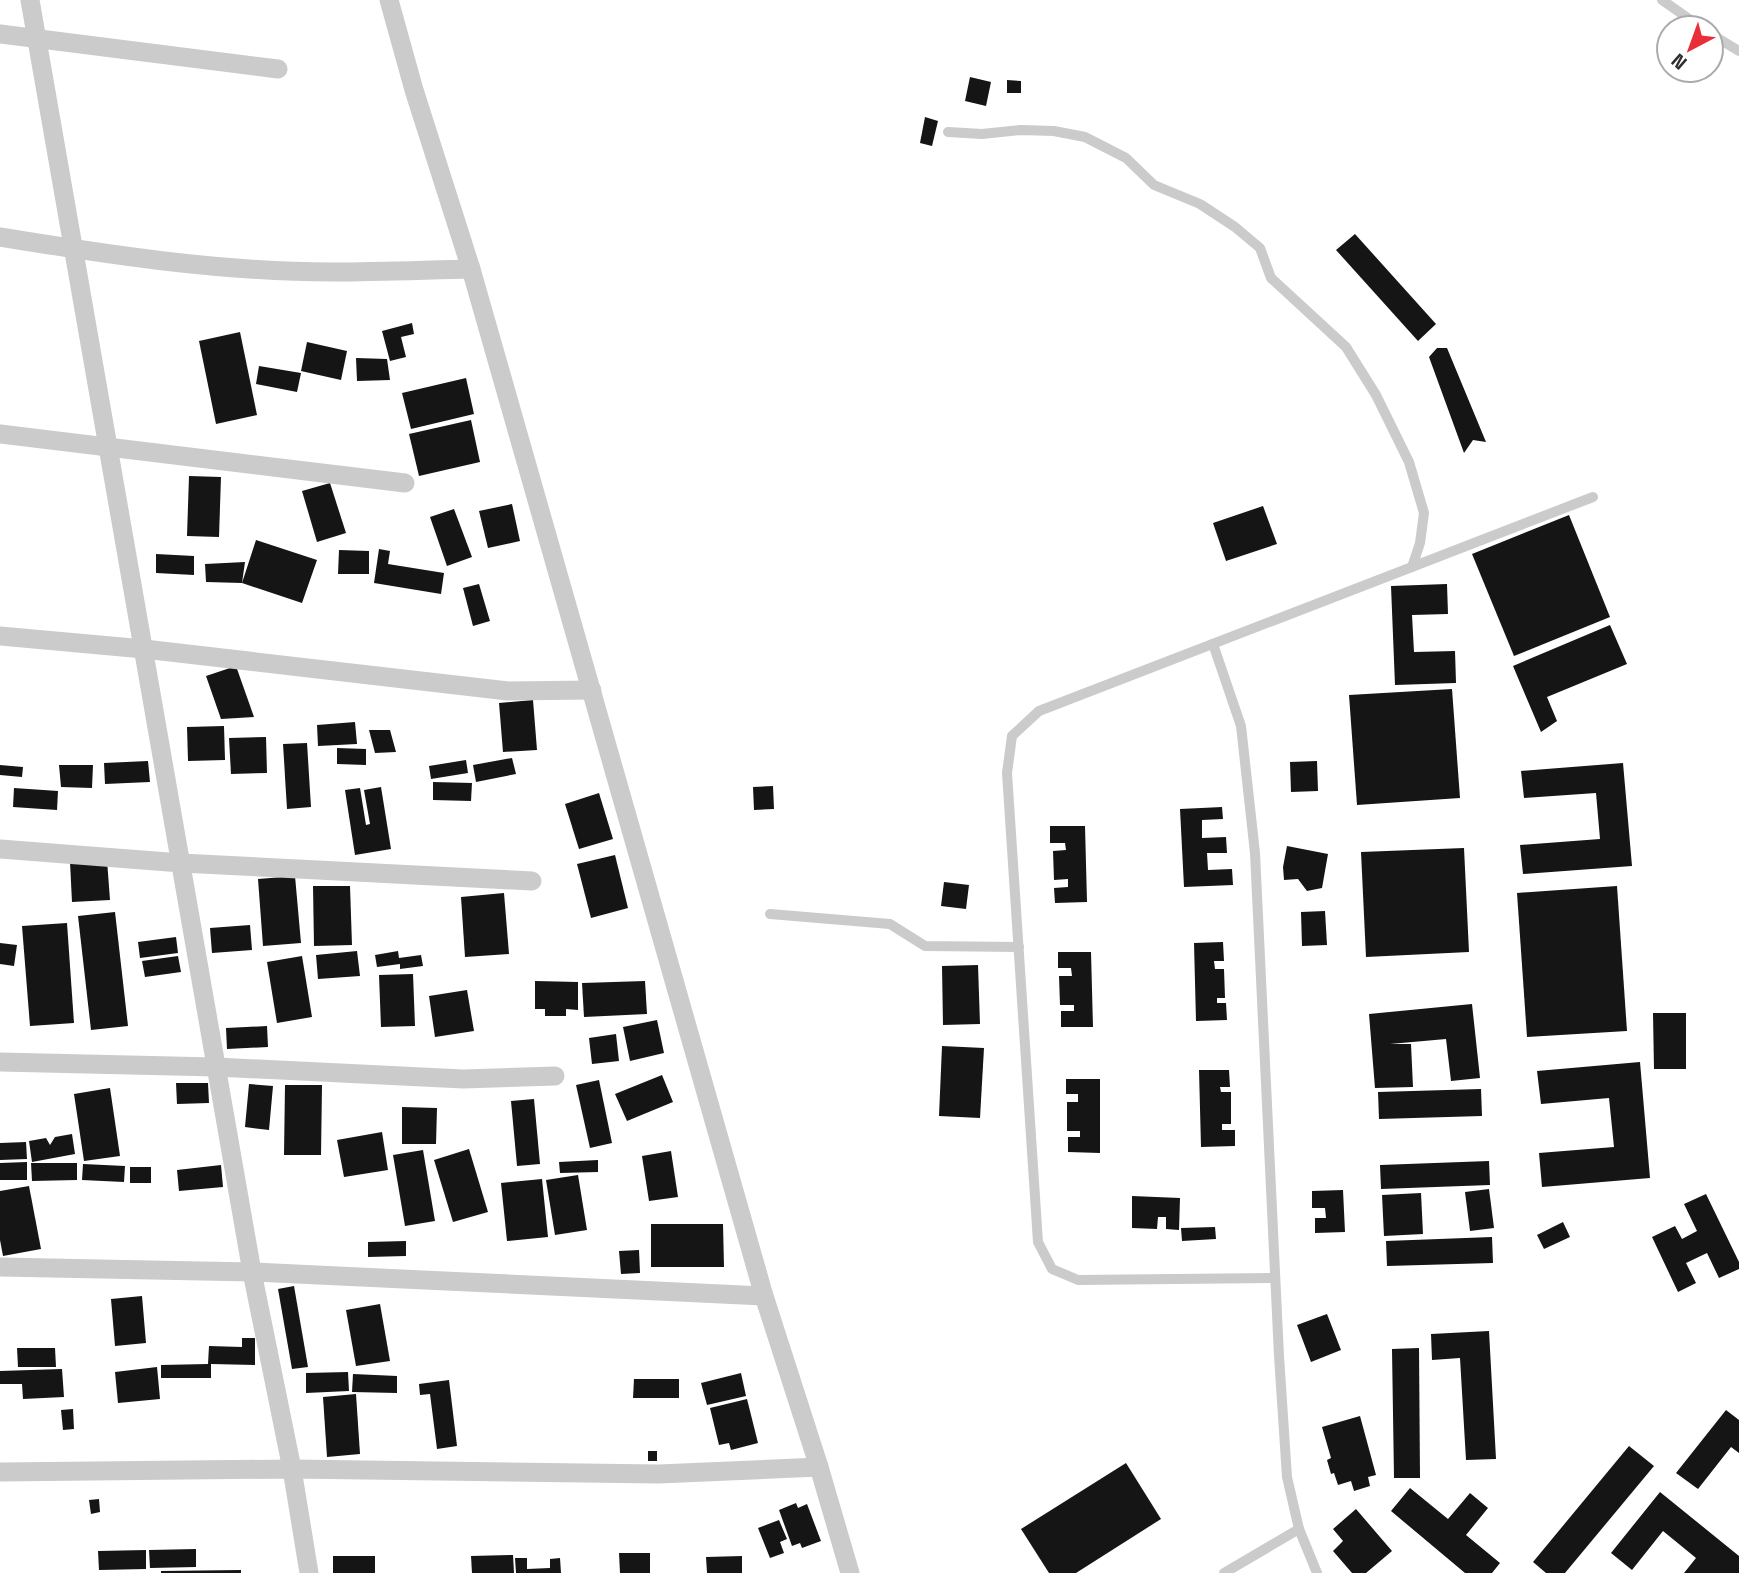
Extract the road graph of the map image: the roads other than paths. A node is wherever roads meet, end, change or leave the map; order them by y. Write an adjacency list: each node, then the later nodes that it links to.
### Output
1 (30, 0): 6 (street)
2 (389, 0): 11 (street)
3 (1662, 0): 4 (lane)
4 (1682, 14)
5 (0, 34): 6 (street)
6 (36, 37): 7 (street); 10 (street)
7 (278, 69)
8 (948, 132): 16 (lane)
9 (0, 237): 10 (street)
10 (74, 249): 11 (street); 13 (street)
11 (471, 268): 20 (street)
12 (0, 434): 13 (street)
13 (108, 445): 14 (street); 19 (street)
14 (405, 483)
15 (1593, 497): 16 (lane)
16 (1412, 567): 18 (lane)
17 (0, 636): 19 (street)
18 (1213, 644): 25 (lane); 31 (lane)
19 (144, 649): 20 (street); 22 (street)
20 (592, 690): 32 (street)
21 (0, 849): 22 (street)
22 (181, 863): 23 (street); 27 (street)
23 (532, 881)
24 (770, 914): 25 (lane)
25 (1019, 947): 31 (lane)
26 (0, 1062): 27 (street)
27 (216, 1067): 28 (street); 30 (street)
28 (555, 1076)
29 (0, 1267): 30 (street)
30 (252, 1272): 32 (street); 34 (street)
31 (1275, 1278): 36 (lane)
32 (764, 1296): 33 (street)
33 (819, 1466): 34 (street); 38 (street)
34 (292, 1469): 35 (street); 37 (street)
35 (0, 1472)
36 (1299, 1529): 39 (lane); 40 (lane)
37 (310, 1573)
38 (850, 1573)
39 (1224, 1573)
40 (1317, 1573)

